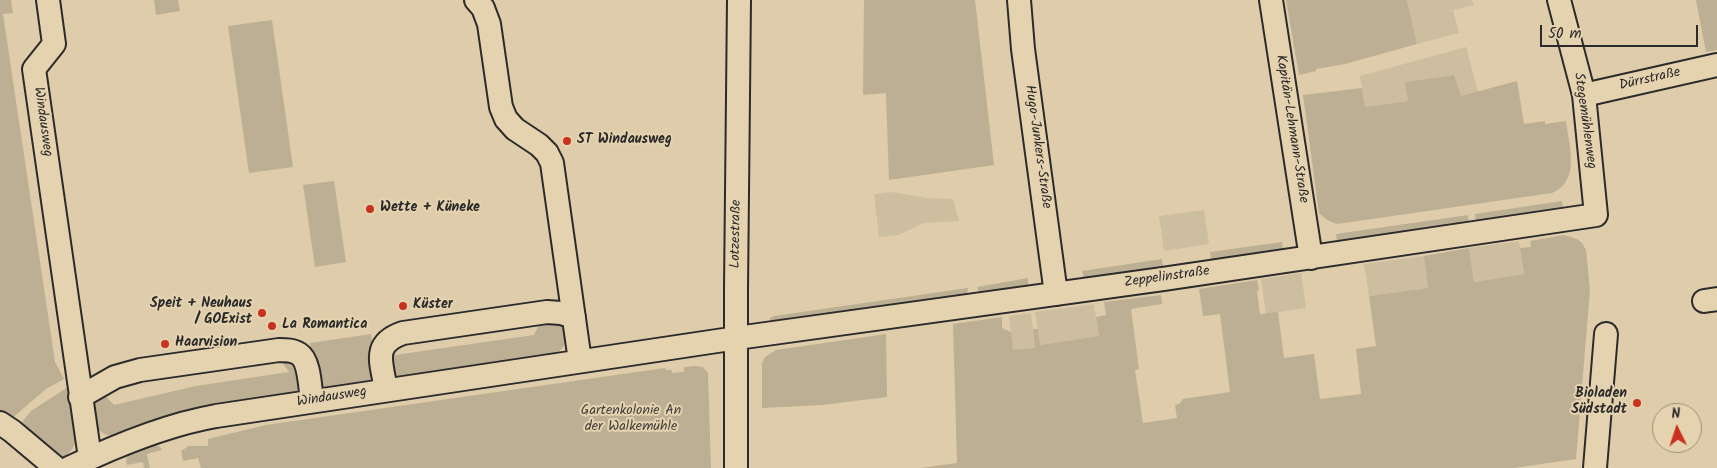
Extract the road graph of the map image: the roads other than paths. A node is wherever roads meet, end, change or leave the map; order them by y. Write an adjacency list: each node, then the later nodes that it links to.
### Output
1 (48, 0): 17 (street, Windausweg)
2 (476, 0): 12 (street)
3 (739, 0): 14 (street, Lotzestraße)
4 (1019, 0): 11 (street, Hugo-Junkers-Straße)
5 (1271, 0): 10 (street, Kapitän-Lehmann-Straße)
6 (1559, 0): 8 (street, Stegemühlenweg)
7 (1717, 65): 8 (street, Dürrstraße)
8 (1584, 95): 9 (street, Stegemühlenweg)
9 (1596, 214): 10 (street, Zeppelinstraße)
10 (1311, 258): 11 (street, Zeppelinstraße)
11 (1056, 294): 14 (street, Zeppelinstraße)
12 (574, 316): 15 (street); 16 (street)
13 (1606, 334): 24 (street)
14 (737, 338): 15 (street, Windausweg); 23 (street, Lotzestraße)
15 (580, 361): 16 (street, Windausweg)
16 (386, 390): 18 (street, Windausweg)
17 (80, 397): 18 (street); 20 (street, Windausweg)
18 (312, 401): 20 (street, Windausweg)
19 (0, 423): 21 (street)
20 (90, 458): 22 (street, Windausweg)
21 (56, 468)
22 (69, 468)
23 (736, 468)
24 (1595, 468)

